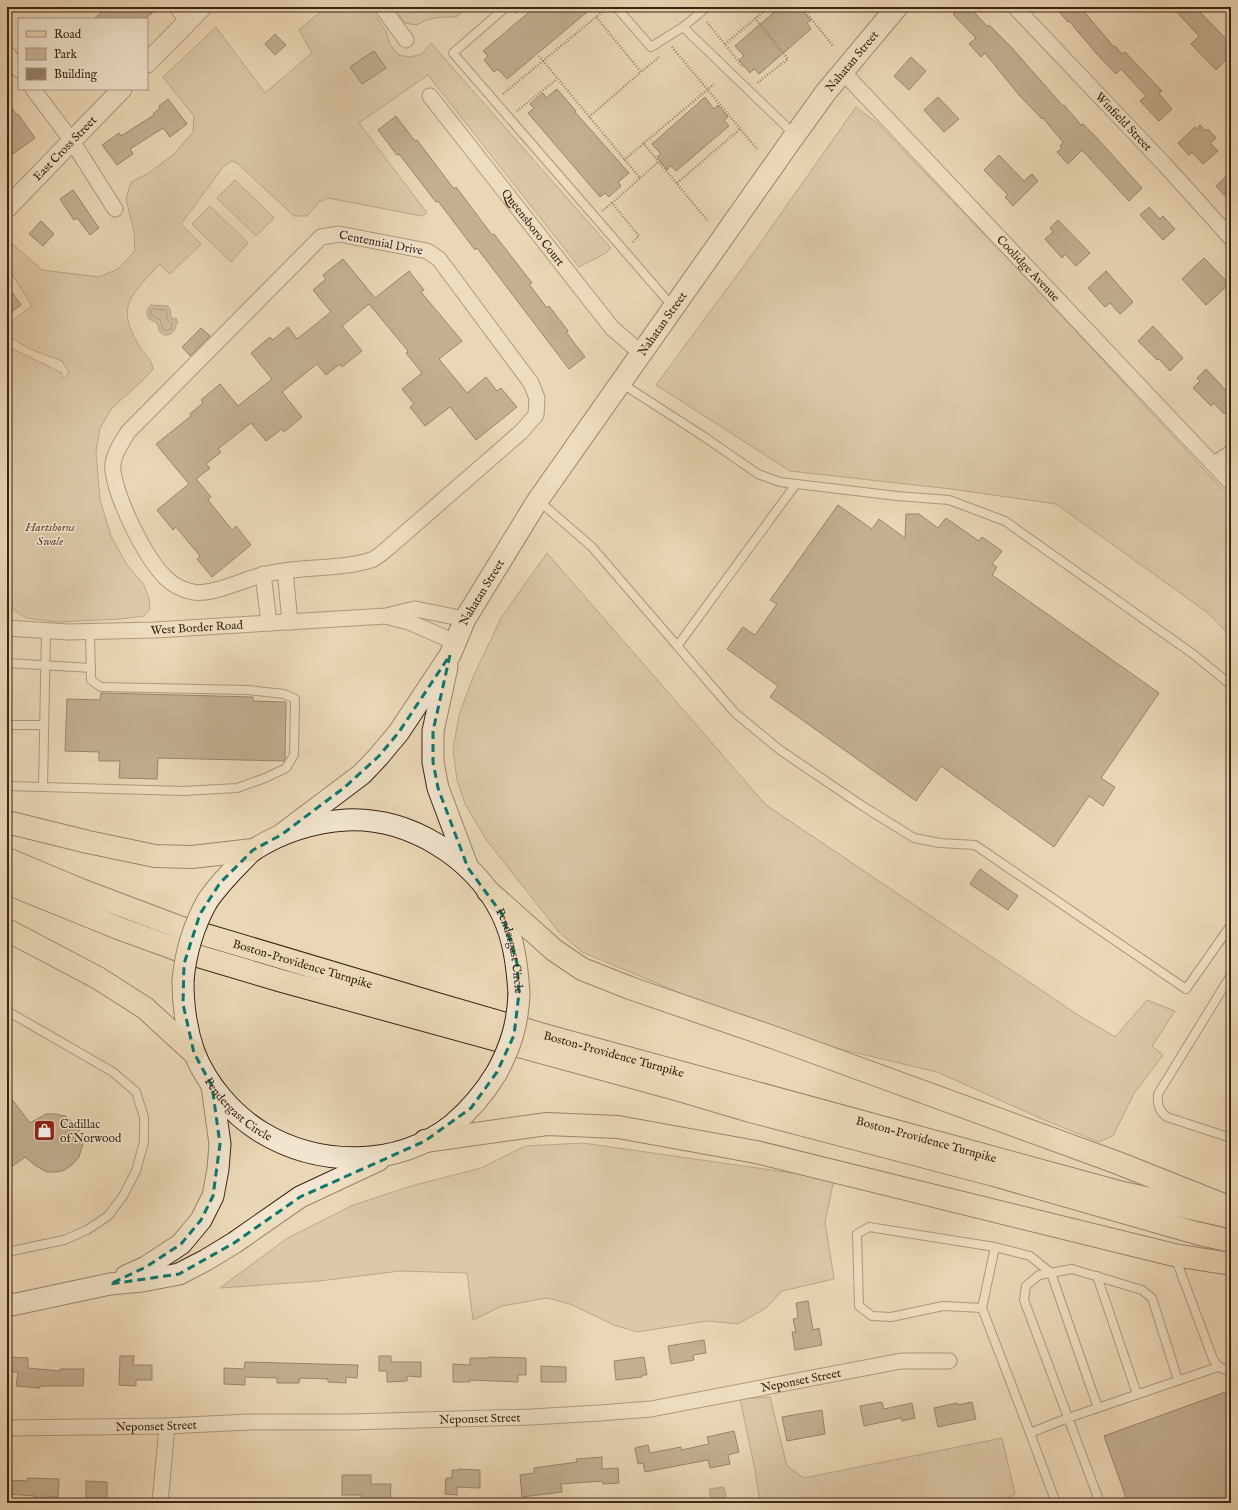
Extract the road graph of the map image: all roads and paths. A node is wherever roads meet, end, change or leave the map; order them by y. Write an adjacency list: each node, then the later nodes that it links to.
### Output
1 (202, 7): 11 (street)
2 (382, 7): 16 (street)
3 (506, 7): 55 (lane)
4 (605, 7): 12 (path)
5 (616, 7): 15 (lane)
6 (707, 7): 15 (lane)
7 (769, 7): 13 (path)
8 (802, 7): 18 (path)
9 (898, 7): 28 (main road, Nahatan Street)
10 (1015, 7): 54 (street, Winfield Street)
11 (182, 14): 24 (street)
12 (596, 17): 23 (path); 26 (path)
13 (755, 18): 17 (path); 32 (path)
14 (706, 22): 17 (path)
15 (683, 27): 42 (lane)
16 (406, 40)
17 (725, 44): 27 (path)
18 (833, 46)
19 (666, 51): 34 (path)
20 (7, 53): 25 (street)
21 (539, 56): 23 (path)
22 (659, 56): 26 (path)
23 (543, 61): 30 (path); 37 (path)
24 (148, 62)
25 (18, 69)
26 (641, 72): 40 (path)
27 (747, 72)
28 (843, 72): 42 (main road, Nahatan Street); 59 (street, Coolidge Avenue)
29 (752, 78): 32 (path)
30 (557, 79): 39 (path); 40 (path)
31 (714, 84): 34 (path)
32 (756, 84): 33 (path)
33 (763, 88)
34 (707, 89): 41 (path); 44 (path)
35 (34, 90): 43 (street)
36 (121, 90): 43 (street, East Cross Street)
37 (503, 95)
38 (430, 96): 56 (street, Queensboro Court)
39 (516, 111)
40 (589, 116): 46 (path)
41 (740, 129): 45 (path); 49 (path)
42 (795, 135): 55 (main road, Nahatan Street)
43 (72, 141): 51 (street, East Cross Street); 52 (street)
44 (644, 143): 46 (path); 47 (path)
45 (757, 149)
46 (624, 160): 48 (path)
47 (658, 162): 48 (path); 49 (path)
48 (640, 178): 50 (path)
49 (676, 183): 53 (path)
50 (612, 203)
51 (7, 208)
52 (115, 209)
53 (707, 220)
54 (1231, 238)
55 (674, 308): 56 (main road, Nahatan Street)
56 (642, 354): 57 (main road, Nahatan Street)
57 (621, 383): 61 (lane); 62 (main road, Nahatan Street)
58 (1231, 453): 59 (street)
59 (1214, 464): 60 (street, Coolidge Avenue)
60 (1229, 481)
61 (796, 484): 72 (lane); 77 (lane)
62 (538, 500): 66 (main road, Nahatan Street); 72 (lane)
63 (286, 571): 64 (street, Centennial Drive); 64 (street, Centennial Drive); 67 (street)
64 (263, 574): 68 (street)
65 (386, 616): 66 (street); 67 (street, West Border Road); 73 (street)
66 (465, 619): 73 (main road, Nahatan Street)
67 (290, 622): 68 (street, West Border Road)
68 (269, 623): 71 (street, West Border Road)
69 (7, 628): 70 (street, West Border Road)
70 (46, 631): 71 (street, West Border Road); 75 (lane)
71 (90, 632): 76 (lane)
72 (678, 645): 89 (lane)
73 (452, 649): 83 (main road, Nahatan Street); 86 (main road, Nahatan Street)
74 (7, 663): 75 (lane)
75 (46, 665): 76 (lane); 79 (lane)
76 (91, 668): 81 (lane)
77 (1231, 685)
78 (7, 725): 79 (lane)
79 (44, 725): 81 (lane)
80 (7, 786): 81 (lane)
81 (43, 787)
82 (7, 822): 84 (main road)
83 (281, 835): 84 (main road, Pendergast Circle); 86 (main road, Pendergast Circle)
84 (253, 850): 93 (main road, Pendergast Circle, bridge)
85 (7, 859): 99 (main road, Boston-Providence Turnpike)
86 (468, 868): 88 (main road, Pendergast Circle)
87 (7, 883): 100 (main road, Boston-Providence Turnpike)
88 (488, 891): 96 (main road, Pendergast Circle, bridge); 98 (main road)
89 (1231, 925)
90 (7, 930): 93 (main road)
91 (1231, 975): 95 (lane)
92 (7, 1011): 102 (lane)
93 (194, 1052): 94 (main road, Pendergast Circle)
94 (212, 1086): 97 (main road, Pendergast Circle); 107 (main road)
95 (1231, 1138)
96 (426, 1141): 97 (main road, Pendergast Circle); 103 (main road)
97 (396, 1152): 107 (main road)
98 (1231, 1208)
99 (1231, 1217)
100 (1231, 1241)
101 (995, 1247): 105 (lane); 109 (lane); 109 (lane)
102 (7, 1252)
103 (1174, 1255): 104 (main road); 111 (lane)
104 (1231, 1264)
105 (1051, 1273): 106 (lane); 115 (lane); 116 (lane)
106 (1097, 1276): 113 (lane); 114 (lane)
107 (110, 1284): 108 (main road)
108 (7, 1306)
109 (982, 1308): 119 (lane)
110 (949, 1361): 117 (street, Neponset Street)
111 (1218, 1367): 112 (lane); 113 (lane)
112 (1231, 1370)
113 (1178, 1380): 114 (lane)
114 (1137, 1394): 115 (lane)
115 (1098, 1408): 116 (lane)
116 (1068, 1418): 119 (lane); 122 (lane)
117 (167, 1426): 118 (street, Neponset Street); 120 (street)
118 (7, 1428)
119 (1030, 1433): 121 (lane)
120 (160, 1503)
121 (1056, 1503)
122 (1100, 1503)

